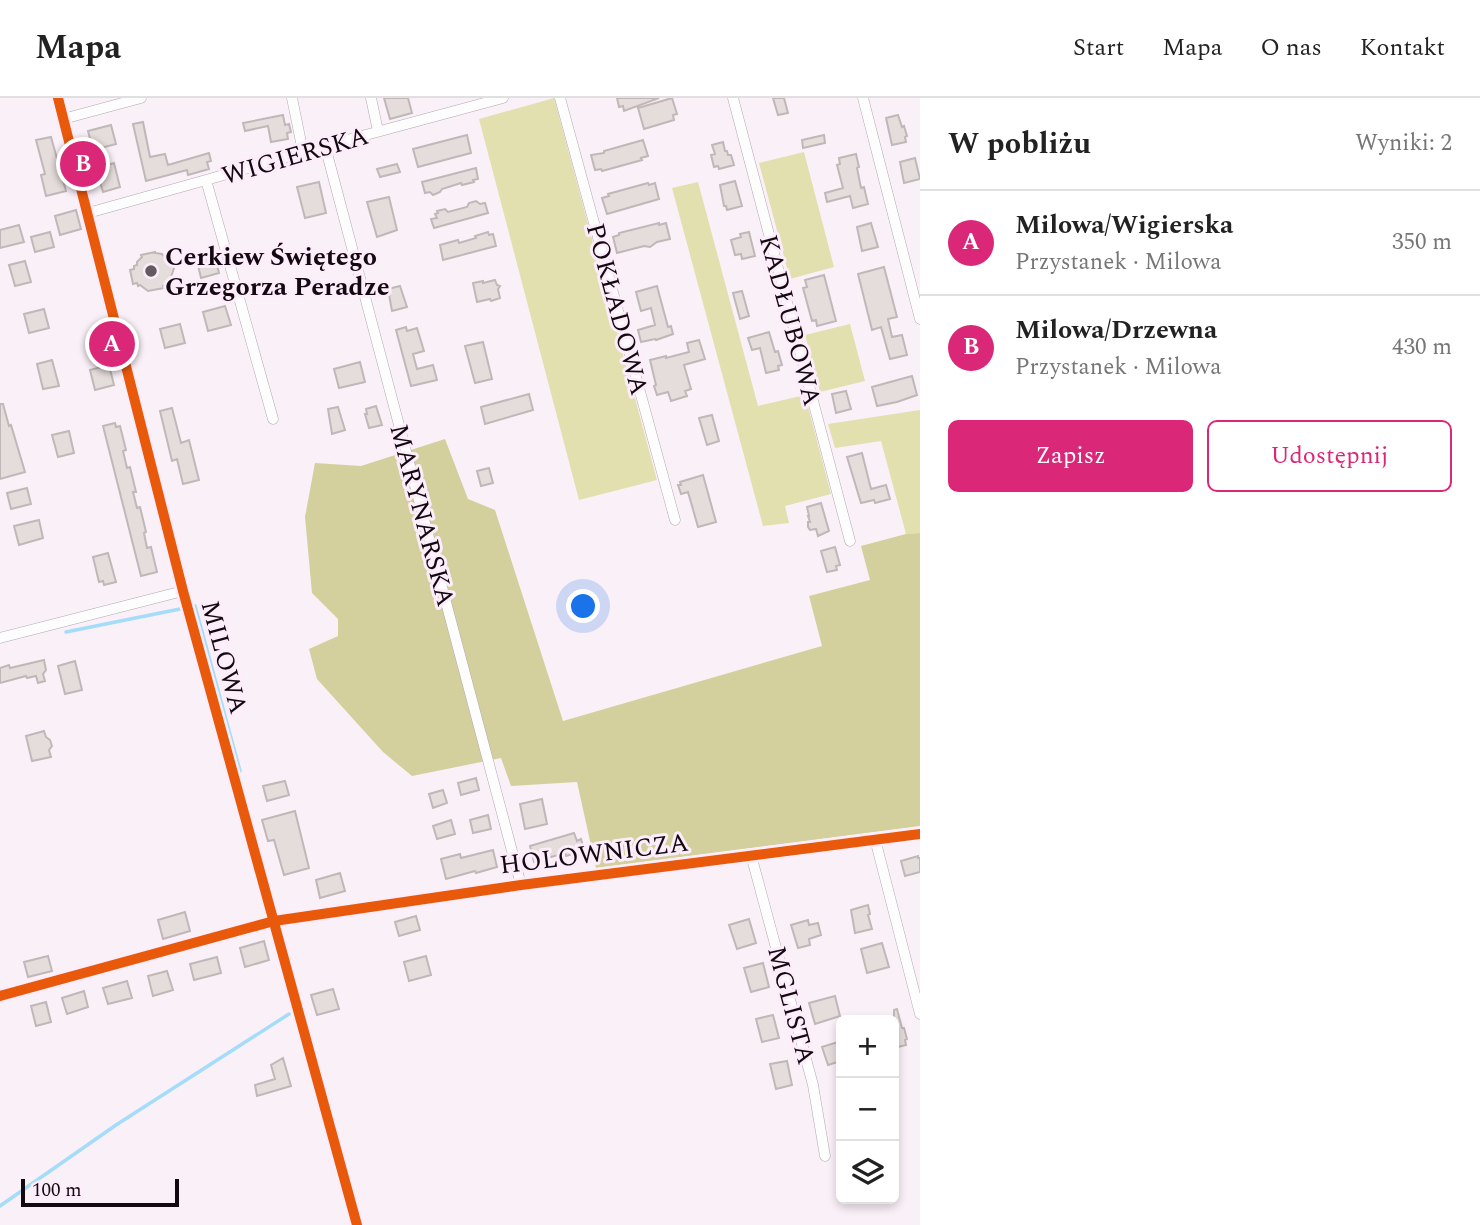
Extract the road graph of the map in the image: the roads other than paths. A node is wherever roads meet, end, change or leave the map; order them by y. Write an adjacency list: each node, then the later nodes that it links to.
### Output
1 (58, 98): 10 (street, MILOWA)
2 (141, 98): 10 (street)
3 (292, 98): 13 (street)
4 (371, 98): 11 (street)
5 (503, 98): 9 (street, WIGIERSKA)
6 (560, 98): 18 (street, POKŁADOWA)
7 (733, 98): 19 (street, KADŁUBOWA)
8 (863, 98): 16 (street)
9 (464, 103): 11 (street, WIGIERSKA)
10 (63, 119): 15 (street, MILOWA)
11 (378, 131): 12 (street, WIGIERSKA)
12 (325, 146): 13 (street, WIGIERSKA); 25 (street, MARYNARSKA)
13 (303, 152): 14 (street, WIGIERSKA)
14 (206, 180): 15 (street, WIGIERSKA); 17 (street)
15 (88, 213): 20 (street, MILOWA)
16 (920, 318)
17 (273, 419)
18 (675, 520)
19 (850, 541)
20 (183, 591): 21 (street); 26 (street, MILOWA)
21 (0, 638)
22 (920, 834): 23 (street, HOLOWNICZA)
23 (875, 839): 24 (street, HOLOWNICZA); 28 (street)
24 (751, 855): 25 (street, HOLOWNICZA); 29 (street, MGLISTA)
25 (521, 885): 26 (street, HOLOWNICZA)
26 (274, 921): 27 (street, HOLOWNICZA); 30 (street, MILOWA)
27 (0, 996)
28 (920, 1014)
29 (825, 1156)
30 (357, 1225)

